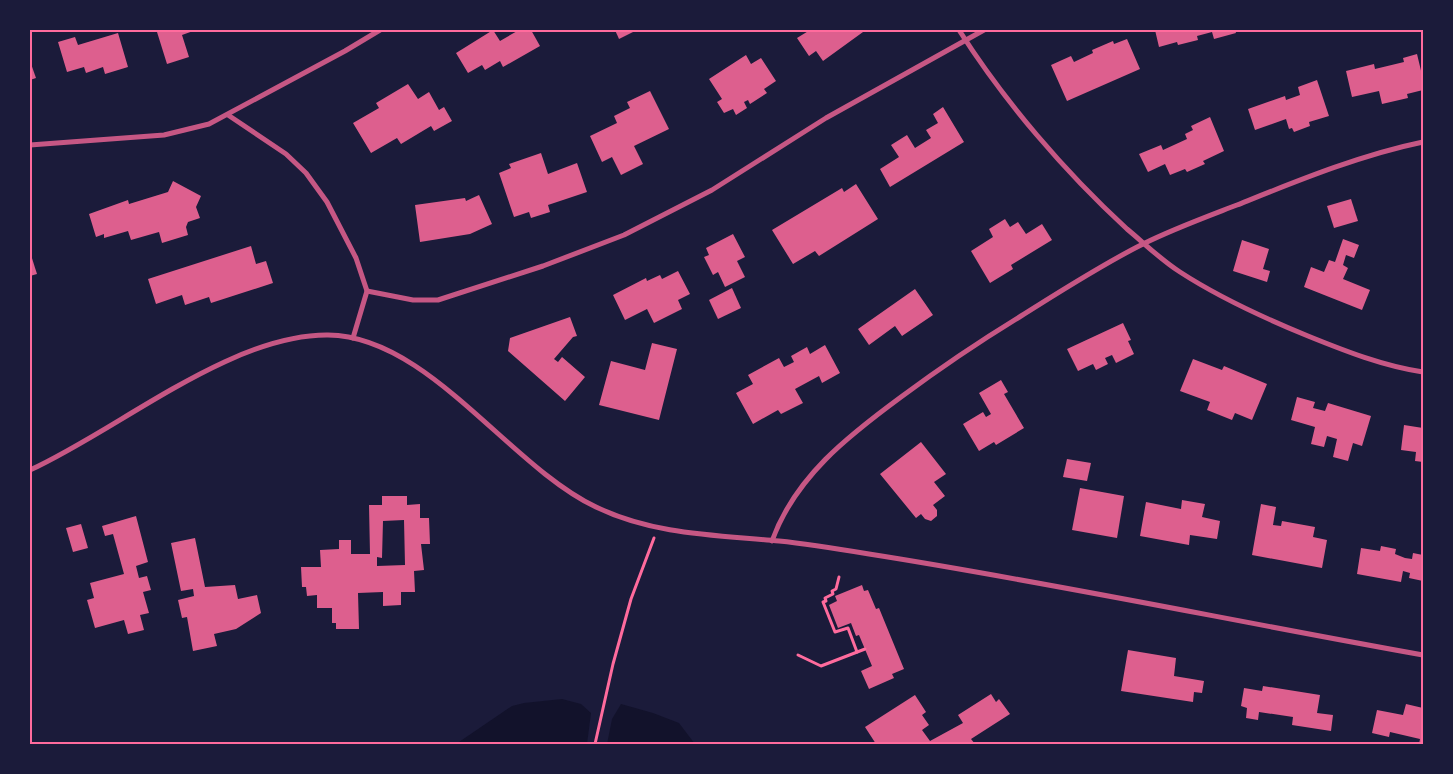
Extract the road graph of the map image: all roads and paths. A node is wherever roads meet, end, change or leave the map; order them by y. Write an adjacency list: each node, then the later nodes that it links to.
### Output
1 (380, 30): 5 (street)
2 (959, 30): 4 (street)
3 (984, 30): 4 (street)
4 (965, 39): 8 (street); 9 (street)
5 (228, 115): 7 (street); 9 (street)
6 (1423, 142): 8 (street)
7 (30, 146)
8 (1144, 244): 11 (street); 14 (street)
9 (367, 292): 10 (street)
10 (353, 338): 12 (street); 13 (street)
11 (1423, 372)
12 (30, 470)
13 (657, 528): 14 (street); 20 (path)
14 (772, 541): 19 (street)
15 (839, 578): 17 (path)
16 (865, 649): 17 (path)
17 (857, 652): 18 (path)
18 (798, 655)
19 (1423, 655)
20 (596, 744)

